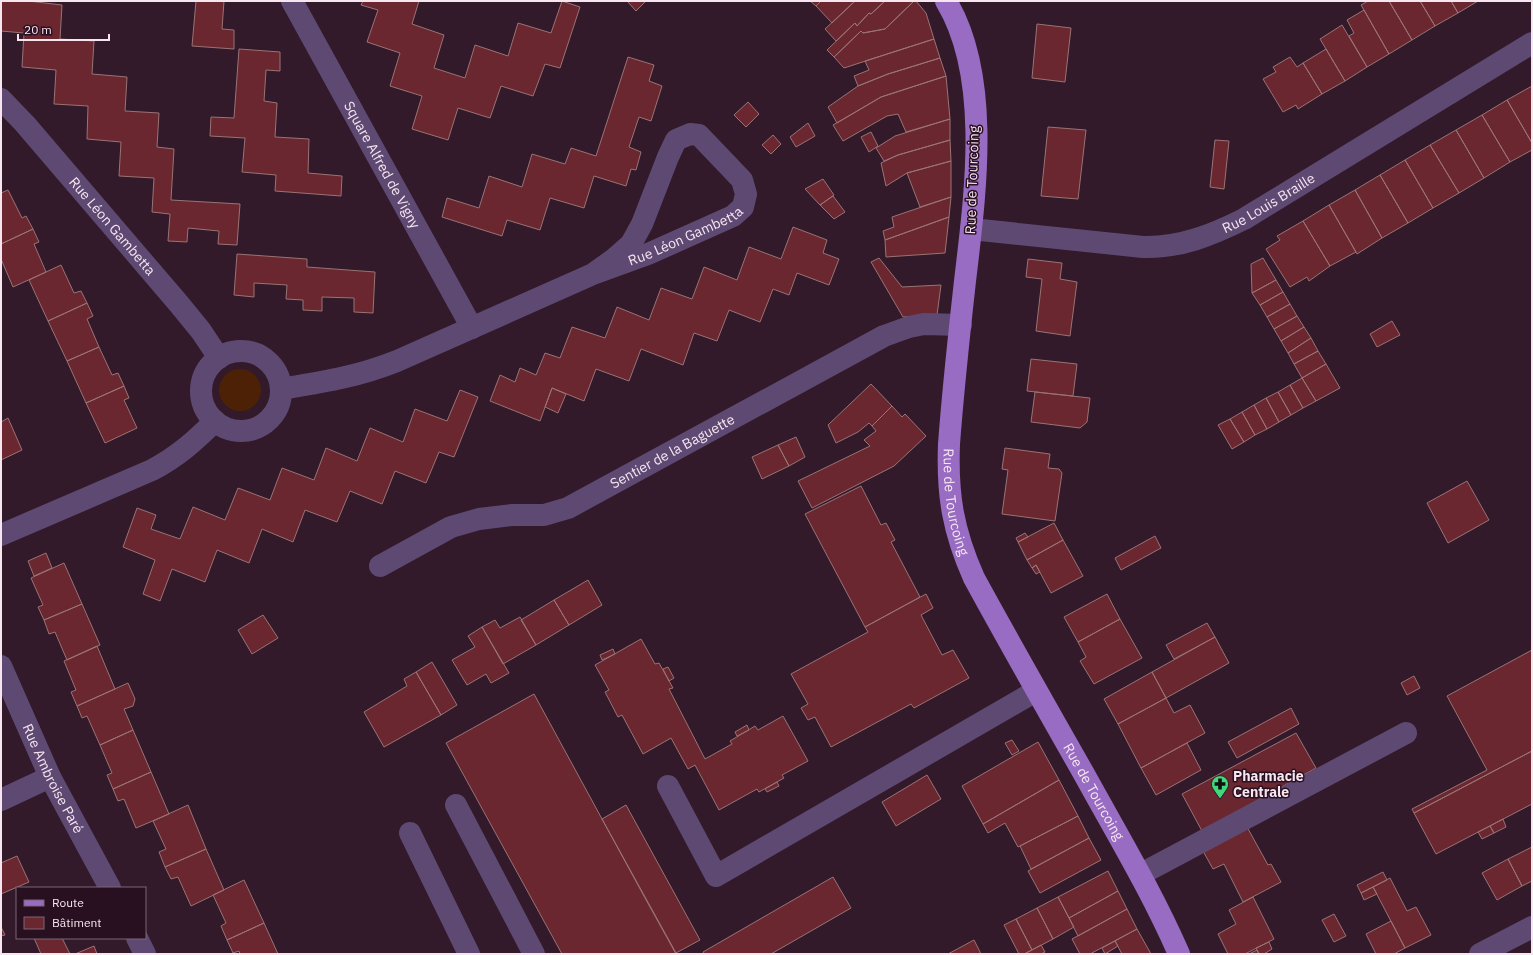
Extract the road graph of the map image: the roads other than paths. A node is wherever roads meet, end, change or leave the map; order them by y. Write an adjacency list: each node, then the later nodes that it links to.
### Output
1 (292, 1): 8 (street, Square Alfred de Vigny)
2 (946, 1): 5 (main road, Rue de Tourcoing)
3 (1532, 43): 5 (street, Rue Louis Braille)
4 (1, 99): 9 (street, Rue Léon Gambetta)
5 (971, 229): 7 (main road, Rue de Tourcoing)
6 (593, 274): 6 (street, Rue Léon Gambetta); 8 (street, Rue Léon Gambetta)
7 (961, 325): 13 (street, Sentier de la Baguette); 15 (main road, Rue de Tourcoing)
8 (472, 328): 10 (street, Rue Léon Gambetta)
9 (219, 358): 10 (street); 11 (street)
10 (281, 389): 11 (street)
11 (215, 421): 12 (street)
12 (1, 535)
13 (380, 566)
14 (1, 666): 17 (street, Rue Ambroise Paré)
15 (1036, 691): 18 (street); 22 (main road, Rue de Tourcoing)
16 (1406, 733): 22 (street)
17 (50, 777): 19 (street); 23 (street, Rue Ambroise Paré)
18 (668, 786)
19 (1, 800)
20 (456, 806): 28 (street)
21 (410, 833): 27 (street)
22 (1141, 874): 29 (main road, Rue de Tourcoing)
23 (109, 887)
24 (1532, 927): 30 (street)
25 (138, 939): 26 (street)
26 (145, 954)
27 (469, 954)
28 (534, 954)
29 (1179, 954)
30 (1480, 954)

